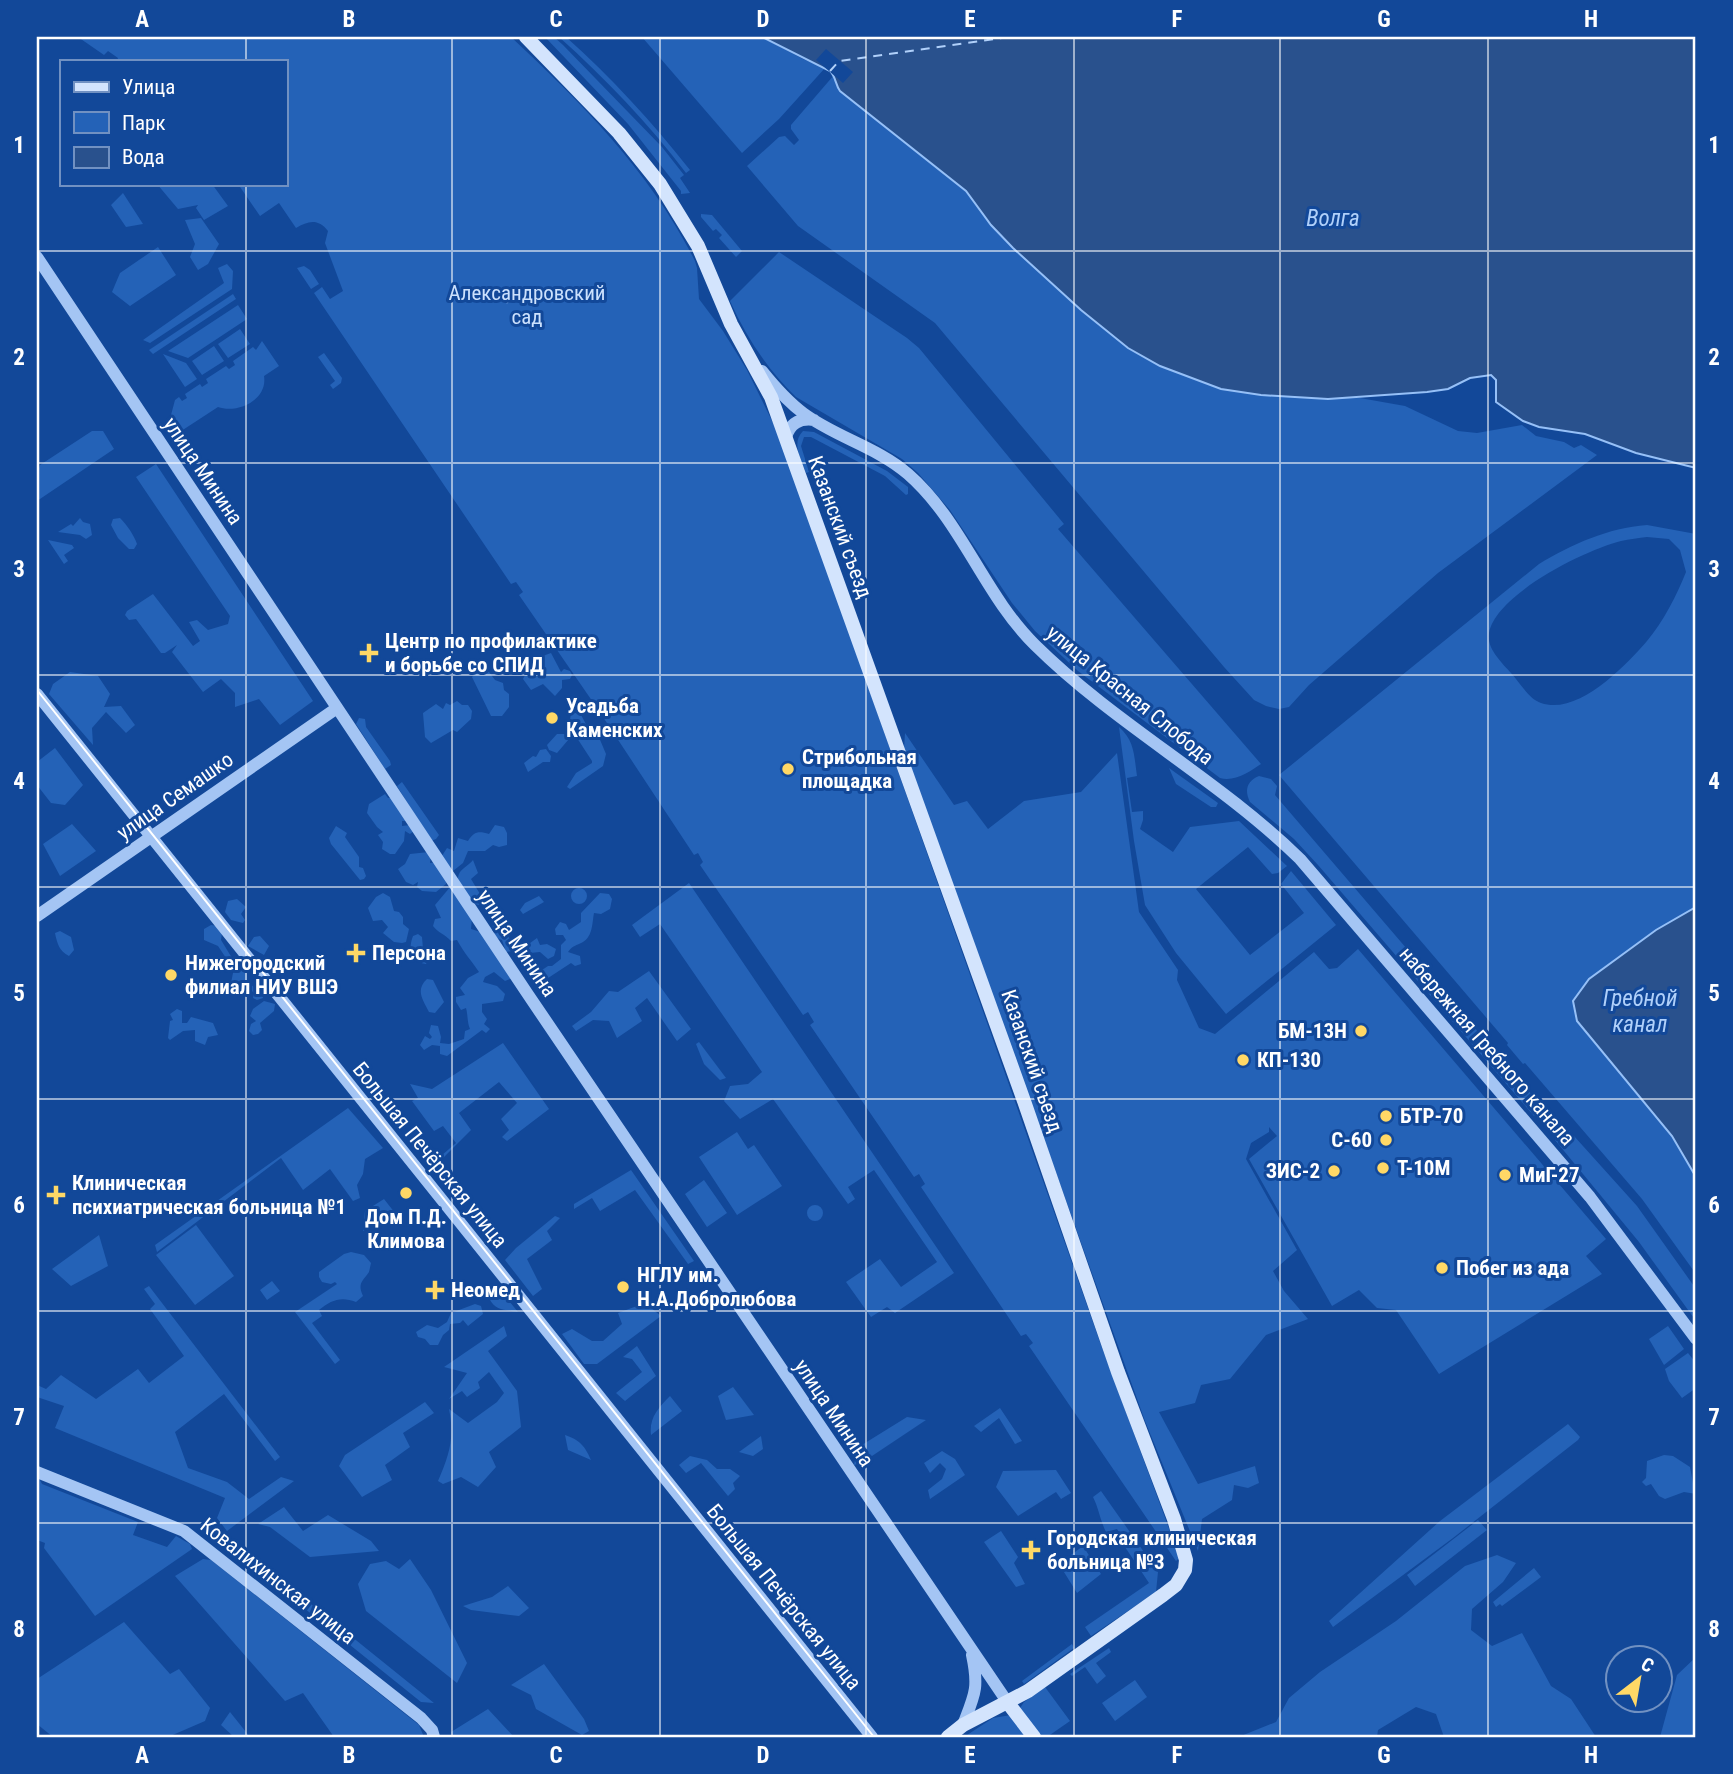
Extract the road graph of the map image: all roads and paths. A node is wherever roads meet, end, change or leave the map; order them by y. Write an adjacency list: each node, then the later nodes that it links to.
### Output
1 (526, 37): 3 (main road, Казанский съезд)
2 (37, 257): 7 (street, улица Минина)
3 (751, 358): 4 (street, улица Красная Слобода); 5 (main road, Казанский съезд)
4 (817, 421): 5 (street); 8 (street, улица Красная Слобода)
5 (786, 437): 14 (main road, Казанский съезд)
6 (37, 694): 9 (street, Большая Печёрская улица)
7 (337, 708): 9 (street, улица Семашко); 13 (street, улица Минина)
8 (1227, 796): 11 (street, набережная Гребного канала)
9 (150, 838): 10 (street, улица Семашко); 17 (street, Большая Печёрская улица)
10 (37, 916)
11 (1696, 1339)
12 (37, 1472): 16 (street, Ковалихинская улица)
13 (970, 1648): 14 (street, улица Минина); 15 (street, улица Минина)
14 (1008, 1703): 15 (main road, Казанский съезд); 19 (main road)
15 (963, 1725): 18 (main road, Казанский съезд)
16 (434, 1737)
17 (872, 1737)
18 (948, 1737)
19 (1034, 1737)

